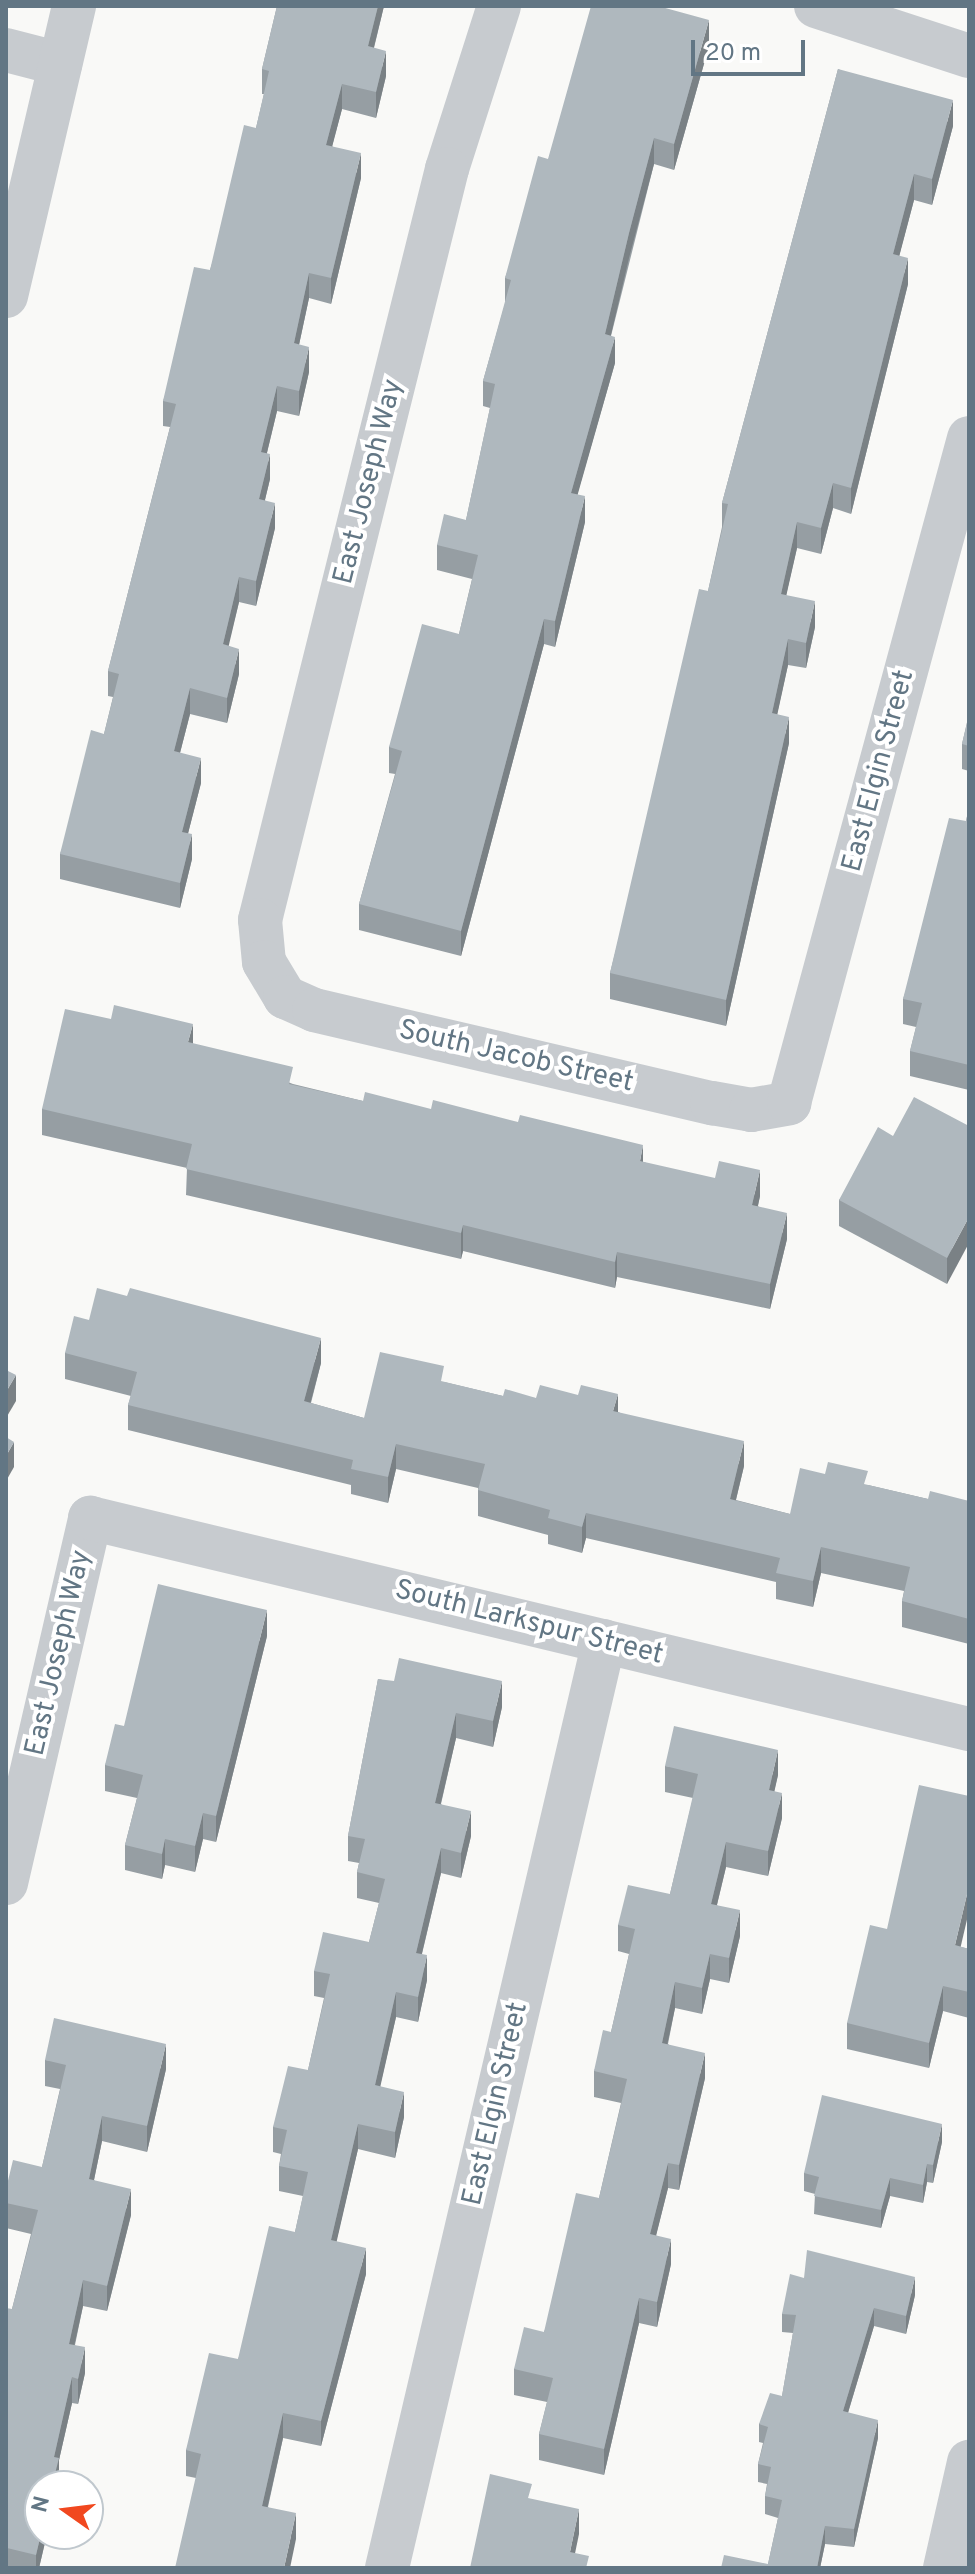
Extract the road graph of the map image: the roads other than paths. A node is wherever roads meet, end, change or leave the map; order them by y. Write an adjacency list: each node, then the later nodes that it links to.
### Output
1 (74, 6): 6 (street)
2 (499, 6): 9 (street, East Joseph Way)
3 (816, 6): 5 (street)
4 (6, 50): 6 (street)
5 (969, 56)
6 (60, 64): 7 (street)
7 (6, 296)
8 (969, 438): 10 (street, East Elgin Street)
9 (264, 962): 10 (street, South Jacob Street)
10 (789, 1103)
11 (90, 1518): 12 (street, South Larkspur Street); 14 (street, East Joseph Way)
12 (604, 1641): 13 (street, South Larkspur Street); 16 (street, East Elgin Street)
13 (969, 1729)
14 (6, 1883)
15 (969, 2462): 17 (street)
16 (387, 2568)
17 (945, 2568)

